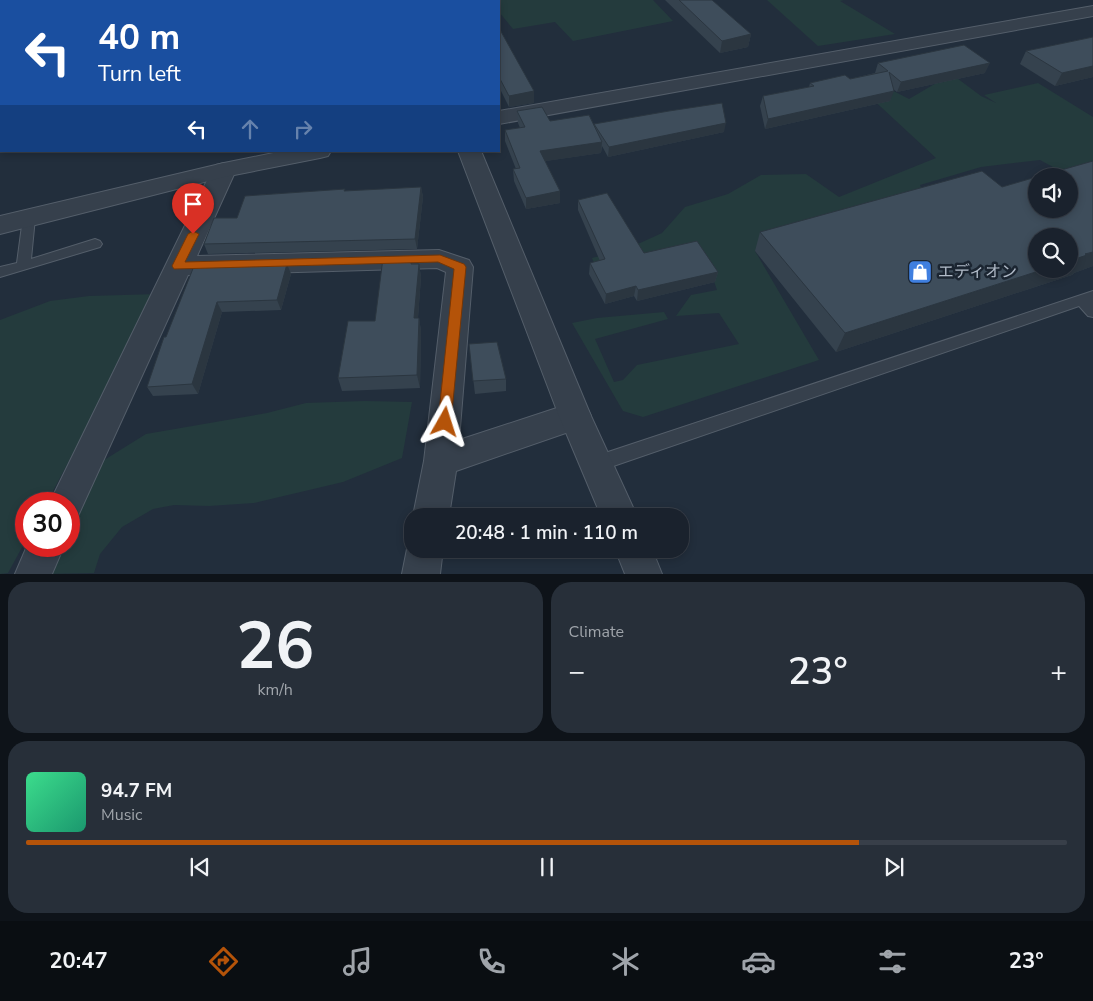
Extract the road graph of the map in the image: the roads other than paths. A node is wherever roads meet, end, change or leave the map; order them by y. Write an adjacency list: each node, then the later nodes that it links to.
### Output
1 (1093, 11): 2 (street)
2 (500, 118)
3 (315, 152): 5 (street)
4 (469, 152): 14 (street)
5 (224, 170): 6 (street); 10 (street)
6 (29, 218): 7 (street); 9 (lane)
7 (0, 225)
8 (94, 244): 9 (lane)
9 (23, 266): 11 (lane)
10 (178, 266): 15 (street); 17 (street)
11 (0, 272)
12 (1087, 298): 13 (lane); 16 (lane)
13 (1093, 312)
14 (575, 416): 15 (street); 16 (street)
15 (441, 461): 18 (street)
16 (596, 464): 19 (street)
17 (72, 492)
18 (432, 508)
19 (615, 508)
20 (41, 557): 23 (street)
21 (424, 558): 24 (street)
22 (637, 558): 25 (street)
23 (34, 574)
24 (421, 574)
25 (644, 574)

